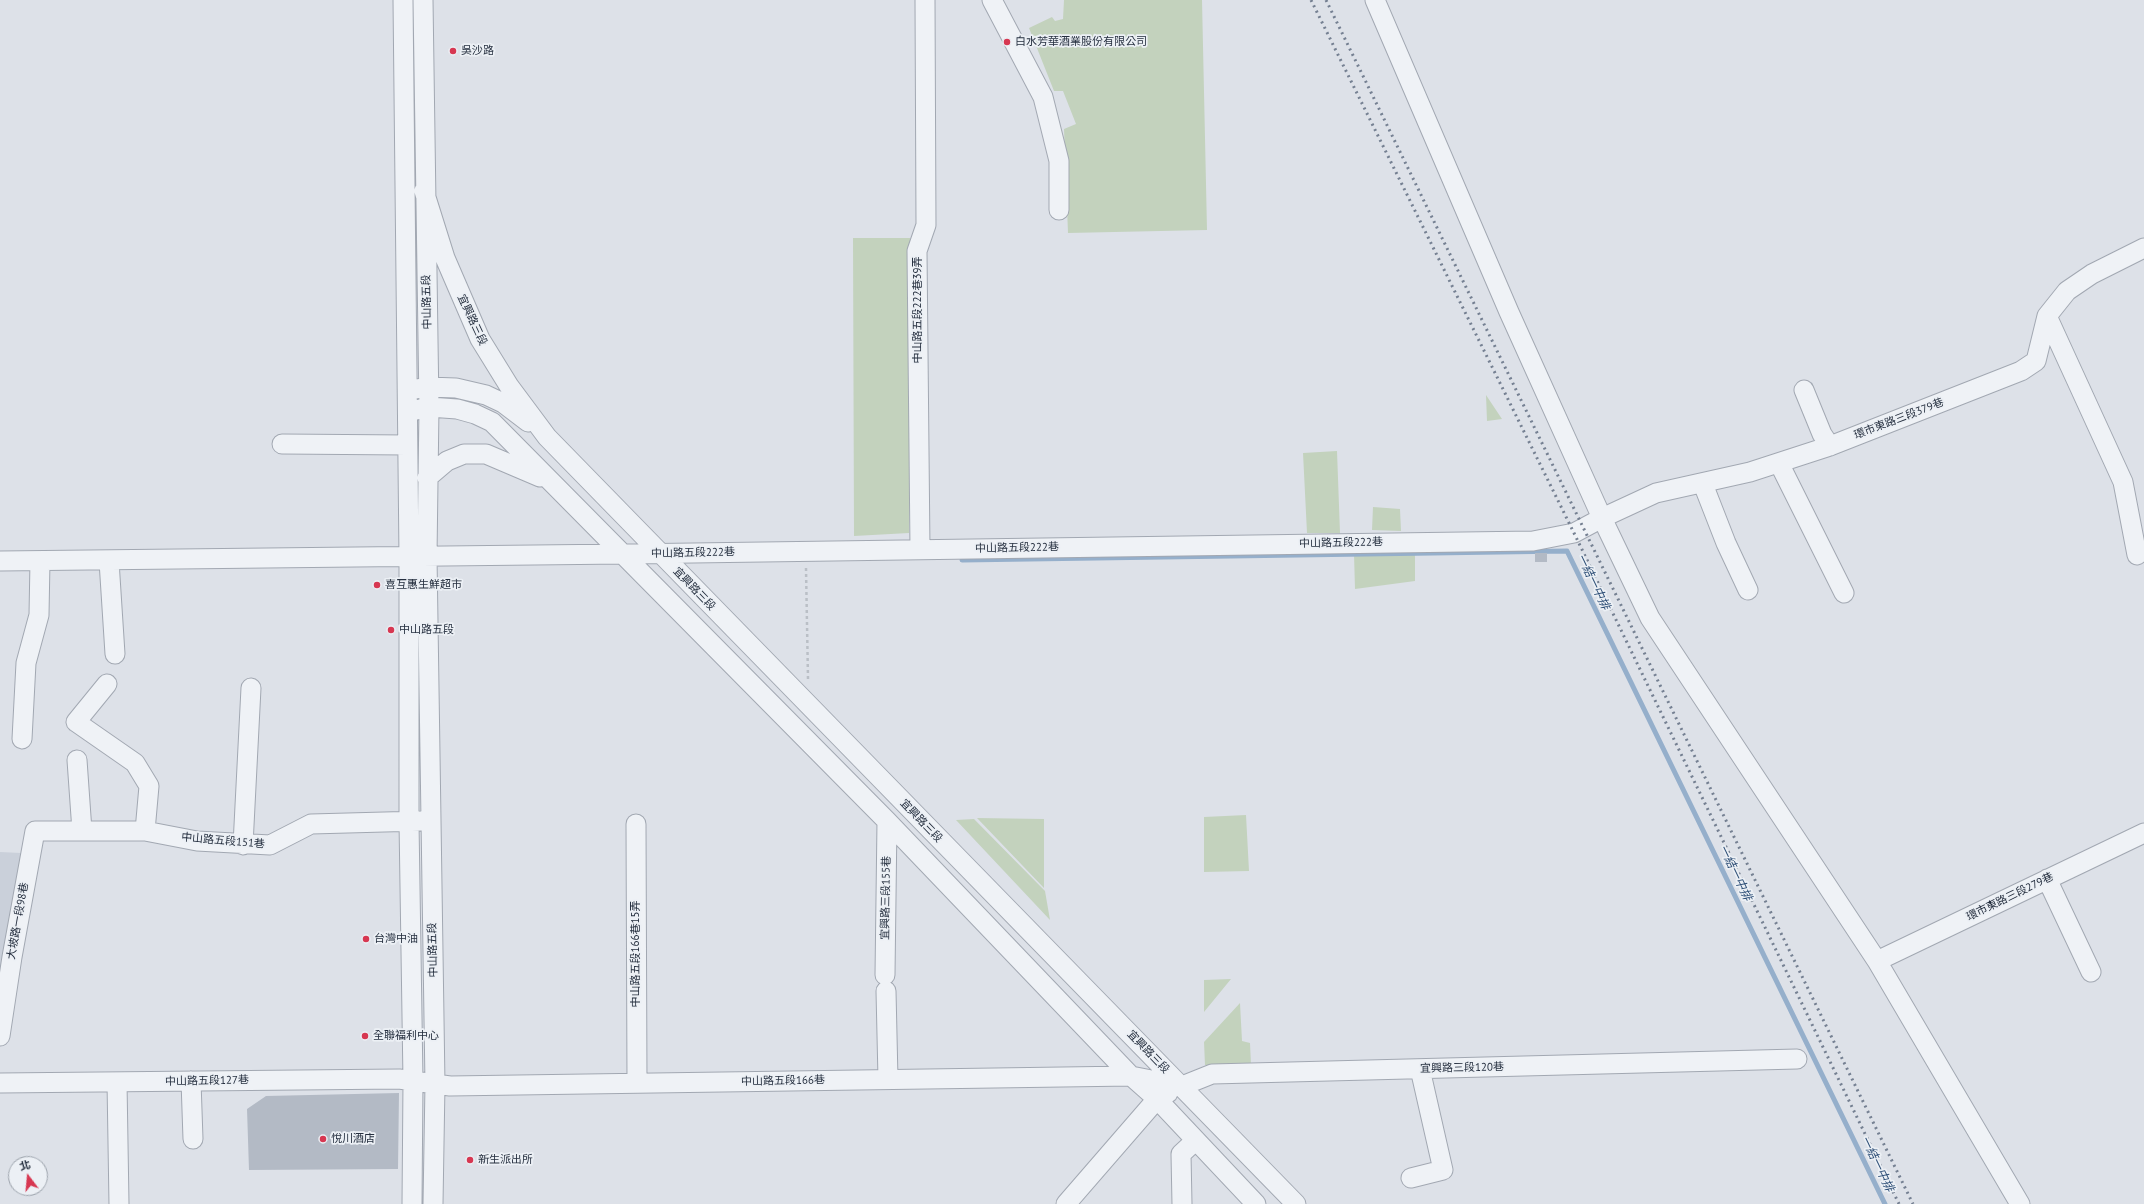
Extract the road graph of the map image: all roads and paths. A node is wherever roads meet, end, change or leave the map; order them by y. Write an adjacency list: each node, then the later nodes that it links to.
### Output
1 (403, 0): 11 (street, 中山路五段)
2 (423, 0): 6 (street, 中山路五段)
3 (925, 0): 24 (street, 中山路五段222巷39弄)
4 (992, 0): 7 (street)
5 (1375, 0): 23 (street)
6 (424, 191): 10 (street, 中山路五段); 15 (street, 宜興路三段)
7 (1059, 210)
8 (2144, 248): 9 (street, 環市東路三段379巷)
9 (2047, 316): 18 (street, 環市東路三段379巷); 28 (street)
10 (428, 387): 11 (street, 宜興路三段); 13 (street, 中山路五段); 15 (street, 宜興路三段)
11 (407, 390): 14 (street, 中山路五段)
12 (1804, 390): 18 (street)
13 (429, 407): 14 (street); 20 (street, 中山路五段); 22 (street)
14 (407, 411): 17 (street, 中山路五段)
15 (547, 436): 27 (street, 宜興路三段)
16 (282, 444): 17 (street)
17 (407, 445): 29 (street, 中山路五段)
18 (1830, 446): 19 (street, 環市東路三段379巷)
19 (1779, 463): 21 (street, 環市東路三段379巷); 34 (street)
20 (427, 478): 22 (street); 29 (street, 中山路五段)
21 (1703, 484): 23 (street, 環市東路三段379巷); 33 (street)
22 (553, 485): 26 (street)
23 (1602, 518): 24 (street, 中山路五段222巷); 51 (street)
24 (920, 549): 25 (street, 中山路五段222巷)
25 (806, 551): 27 (street, 中山路五段222巷); 38 (path)
26 (623, 554): 27 (street, 中山路五段222巷); 29 (street, 中山路五段222巷); 42 (street)
27 (659, 554): 38 (street, 宜興路三段)
28 (2137, 555)
29 (418, 556): 32 (street, 中山路五段222巷); 41 (street, 中山路五段); 43 (street, 中山路五段)
30 (0, 561): 31 (street, 中山路五段222巷)
31 (40, 561): 32 (street, 中山路五段222巷); 39 (street)
32 (109, 561): 35 (street)
33 (1748, 590)
34 (1844, 593)
35 (115, 654)
36 (107, 684): 47 (street)
37 (251, 688): 49 (street)
38 (808, 705): 64 (street, 宜興路三段)
39 (22, 739)
40 (77, 760): 46 (street)
41 (431, 821): 43 (street, 中山路五段151巷); 63 (street, 中山路五段)
42 (887, 821): 56 (street); 57 (street, 宜興路三段155巷)
43 (409, 822): 49 (street, 中山路五段151巷); 59 (street, 中山路五段)
44 (636, 824): 62 (street, 中山路五段166巷15弄)
45 (35, 831): 46 (street, 中山路五段151巷); 53 (street, 大坡路一段98巷)
46 (82, 831): 47 (street, 中山路五段151巷)
47 (145, 832): 49 (street, 中山路五段151巷)
48 (2144, 834): 50 (street, 環市東路三段279巷)
49 (243, 845)
50 (2047, 879): 51 (street, 環市東路三段279巷); 52 (street)
51 (1877, 961): 76 (street)
52 (2091, 972)
53 (0, 1036)
54 (1797, 1059): 55 (street, 宜興路三段120巷)
55 (1420, 1069): 64 (street, 宜興路三段120巷); 68 (street)
56 (1131, 1076): 57 (street, 中山路五段166巷); 64 (street); 65 (street)
57 (888, 1079): 62 (street, 中山路五段166巷)
58 (191, 1081): 59 (street, 中山路五段127巷); 60 (street, 中山路五段127巷); 66 (street)
59 (413, 1081): 63 (street, 中山路五段127巷); 70 (street, 中山路五段)
60 (117, 1082): 61 (street, 中山路五段127巷); 69 (street)
61 (0, 1083)
62 (637, 1083): 63 (street, 中山路五段166巷)
63 (435, 1084): 71 (street, 中山路五段)
64 (1182, 1086): 65 (street, 宜興路三段120巷); 75 (street, 宜興路三段)
65 (1157, 1099): 67 (street); 72 (street)
66 (193, 1139)
67 (1195, 1141): 73 (street); 74 (street)
68 (1411, 1178)
69 (119, 1204)
70 (412, 1204)
71 (433, 1204)
72 (1066, 1204)
73 (1182, 1204)
74 (1256, 1204)
75 (1296, 1204)
76 (2020, 1204)

